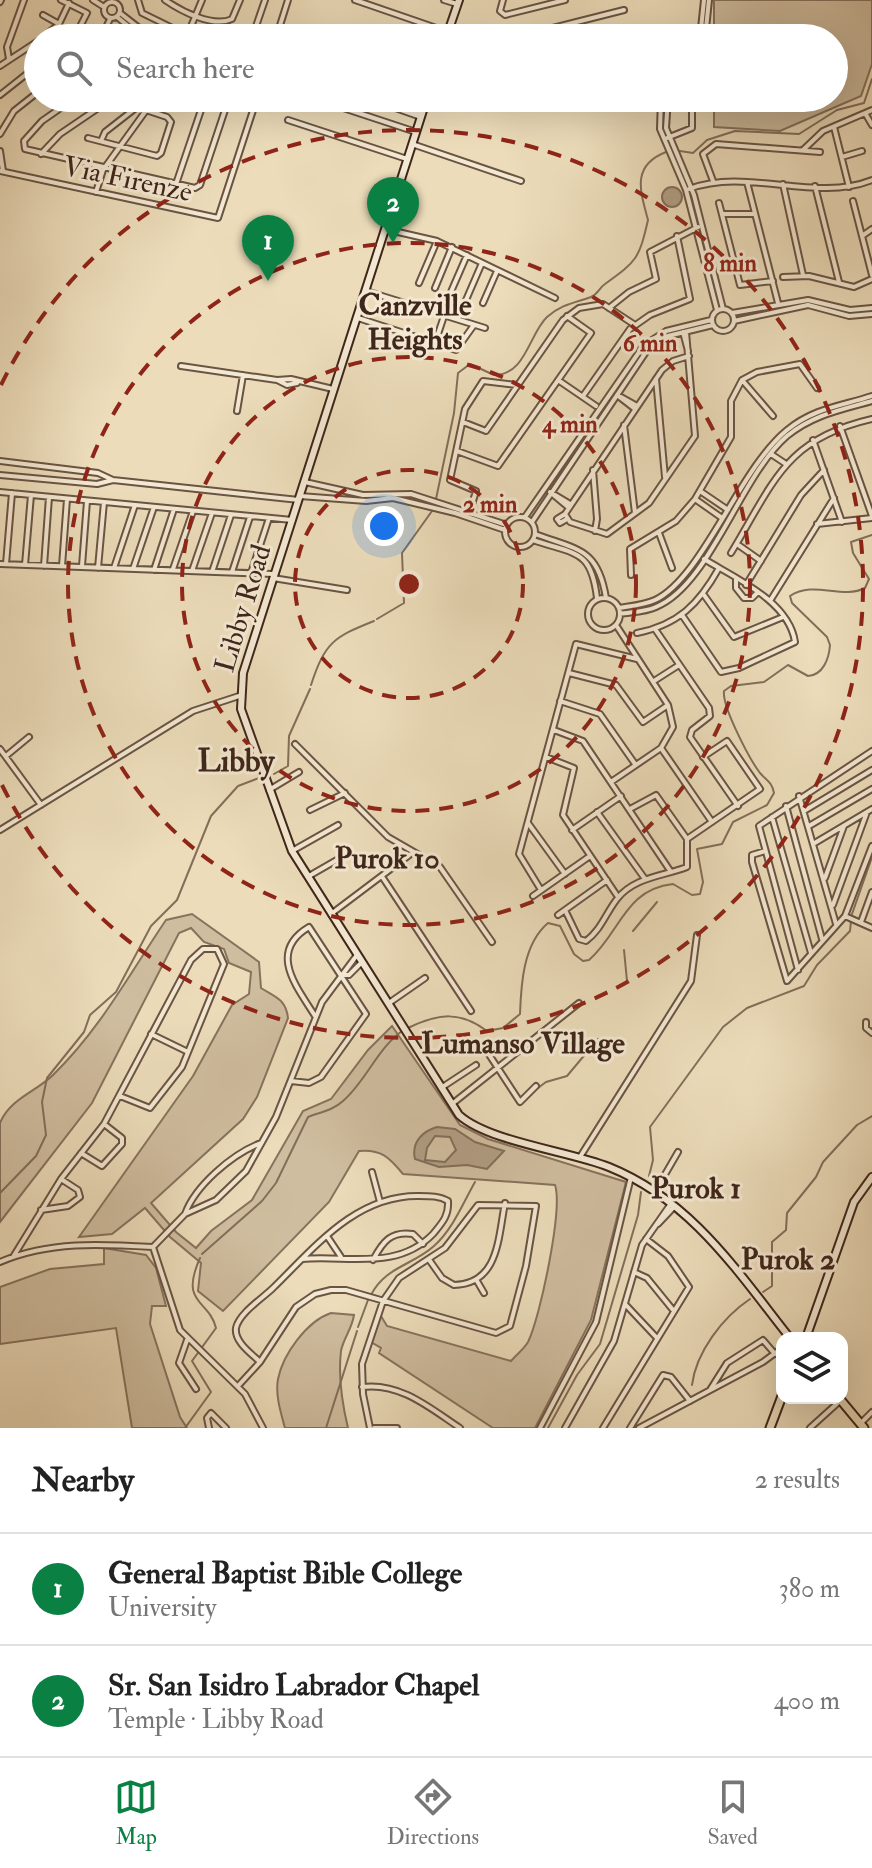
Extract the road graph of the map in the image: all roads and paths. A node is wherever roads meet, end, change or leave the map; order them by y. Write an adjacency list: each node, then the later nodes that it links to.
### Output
1 (24, 0): 39 (street)
2 (61, 0): 16 (street)
3 (93, 0): 19 (street)
4 (101, 0): 19 (street)
5 (138, 0): 30 (street)
6 (165, 0): 23 (street)
7 (202, 0): 23 (street)
8 (240, 0): 23 (street)
9 (265, 0): 32 (street)
10 (288, 0): 33 (street)
11 (355, 0): 34 (street)
12 (444, 0): 18 (street)
13 (503, 0): 14 (street)
14 (565, 0)
15 (706, 0): 37 (street)
16 (70, 1): 25 (street); 26 (street)
17 (114, 1): 19 (street); 22 (street)
18 (458, 2): 35 (main road)
19 (106, 6): 24 (street)
20 (624, 10): 36 (street)
21 (43, 15): 25 (street)
22 (118, 15): 24 (street); 28 (street); 29 (street)
23 (196, 16): 31 (street)
24 (110, 19): 27 (street)
25 (59, 24)
26 (81, 24)
27 (108, 24)
28 (128, 24)
29 (131, 24)
30 (164, 24)
31 (193, 24)
32 (257, 24)
33 (280, 24)
34 (418, 24)
35 (451, 24)
36 (568, 24)
37 (704, 24)
38 (24, 50): 39 (street)
39 (9, 59): 40 (street)
40 (0, 66)
41 (24, 76): 42 (street)
42 (0, 95)
43 (24, 103): 65 (street)
44 (872, 110): 59 (street)
45 (55, 112): 75 (street)
46 (92, 112): 75 (street)
47 (131, 112): 68 (street)
48 (147, 112): 70 (street)
49 (153, 112): 70 (street)
50 (200, 112): 84 (street)
51 (224, 112): 84 (street)
52 (252, 112): 90 (street, Via Firenze)
53 (355, 112): 64 (street)
54 (412, 112): 60 (street)
55 (423, 112): 60 (main road, Libby Road)
56 (659, 112): 67 (street)
57 (666, 112): 67 (street)
58 (692, 112): 67 (street)
59 (865, 113): 62 (street); 63 (street)
60 (422, 115): 64 (main road, Libby Road)
61 (288, 120): 77 (street)
62 (872, 125)
63 (834, 126): 71 (street); 76 (street)
64 (416, 132): 69 (main road, Libby Road)
65 (0, 134)
66 (88, 138): 68 (street)
67 (667, 138): 88 (street)
68 (101, 141): 70 (street)
69 (412, 144): 77 (main road, Libby Road); 80 (street)
70 (122, 146): 78 (street)
71 (803, 150): 74 (street); 81 (street)
72 (0, 151): 79 (street)
73 (862, 151): 76 (street)
74 (820, 152)
75 (41, 154): 78 (street)
76 (842, 157): 87 (street)
77 (407, 159): 96 (main road, Libby Road)
78 (106, 166): 84 (street); 90 (street)
79 (2, 171): 90 (street, Via Firenze)
80 (521, 181)
81 (713, 181): 83 (street); 88 (street)
82 (870, 181): 87 (street); 89 (street)
83 (747, 182): 85 (street); 94 (street)
84 (176, 184)
85 (783, 184): 86 (street); 105 (street)
86 (815, 186): 87 (street); 109 (street)
87 (849, 187)
88 (689, 189): 95 (street)
89 (872, 190)
90 (96, 192)
91 (853, 201): 98 (street)
92 (719, 203): 93 (street)
93 (722, 214): 94 (street); 108 (street)
94 (755, 214): 108 (street)
95 (699, 227): 99 (street); 119 (street)
96 (385, 229): 100 (street); 112 (main road, Libby Road)
97 (872, 229): 98 (street)
98 (862, 236): 107 (street)
99 (676, 238): 118 (street); 128 (street)
100 (437, 241): 101 (street); 110 (street)
101 (452, 247): 102 (street); 111 (street)
102 (467, 255): 103 (street); 113 (street)
103 (482, 263): 104 (street); 115 (street)
104 (497, 271): 114 (street); 116 (street)
105 (803, 275): 106 (street); 109 (street)
106 (783, 277)
107 (872, 277): 109 (street)
108 (773, 281): 117 (street)
109 (839, 282)
110 (419, 283)
111 (435, 288)
112 (366, 291): 122 (street); 124 (main road, Libby Road)
113 (450, 294)
114 (555, 298)
115 (466, 300)
116 (483, 303)
117 (779, 306): 120 (street); 121 (street); 125 (street)
118 (609, 308): 123 (street); 128 (street)
119 (720, 310): 121 (street); 126 (street)
120 (872, 311)
121 (732, 313): 125 (street)
122 (444, 316): 127 (street); 131 (street)
123 (567, 316): 136 (street); 138 (street)
124 (358, 318): 131 (street); 140 (main road, Libby Road)
125 (734, 321): 126 (street)
126 (712, 322): 130 (street); 142 (street)
127 (474, 325): 129 (street); 131 (street)
128 (635, 325): 144 (street)
129 (485, 328)
130 (685, 332): 132 (street); 142 (street)
131 (435, 343)
132 (689, 353): 135 (street); 163 (street)
133 (181, 366): 134 (street)
134 (243, 375): 140 (street); 148 (street)
135 (656, 378): 141 (street); 143 (street)
136 (558, 380): 144 (street); 158 (street)
137 (742, 380): 139 (street); 149 (street); 172 (street)
138 (517, 385): 151 (street); 151 (street)
139 (817, 388)
140 (334, 390): 169 (main road, Libby Road)
141 (647, 391): 143 (street); 146 (street)
142 (616, 394): 146 (street); 147 (street)
143 (658, 395): 161 (street)
144 (585, 397): 147 (street)
145 (872, 399): 159 (street)
146 (636, 408): 152 (street)
147 (600, 409): 174 (street); 174 (street)
148 (237, 411)
149 (773, 416)
150 (871, 419): 153 (street); 154 (street)
151 (463, 422): 158 (street)
152 (624, 425): 155 (street); 157 (street)
153 (840, 426): 156 (street); 201 (street)
154 (872, 427)
155 (615, 438): 157 (street); 164 (street)
156 (813, 440): 162 (street); 165 (street)
157 (626, 442): 196 (street)
158 (457, 451): 197 (street)
159 (769, 452): 162 (street); 193 (street)
160 (0, 461): 167 (street)
161 (664, 464): 163 (street); 168 (street)
162 (786, 464): 212 (street)
163 (674, 467): 168 (street)
164 (593, 470): 170 (street); 171 (street)
165 (824, 470): 181 (street); 216 (street)
166 (0, 475): 167 (street)
167 (113, 480): 179 (street)
168 (665, 480): 196 (street)
169 (304, 482): 176 (street); 179 (main road, Libby Road)
170 (584, 484): 171 (street); 188 (street)
171 (595, 487): 209 (street)
172 (700, 491): 183 (street); 193 (street)
173 (0, 492): 175 (street)
174 (550, 492): 180 (street); 186 (street); 188 (street)
175 (12, 493): 177 (street); 217 (street)
176 (337, 493): 179 (street); 197 (street); 197 (street)
177 (31, 495): 178 (street); 218 (street)
178 (49, 497): 182 (street); 219 (street)
179 (299, 498): 204 (main road, Libby Road)
180 (538, 498): 186 (street); 190 (street)
181 (834, 498): 206 (street); 207 (street)
182 (67, 499): 184 (street); 220 (street)
183 (695, 499): 203 (street); 210 (street)
184 (87, 501): 185 (street); 221 (street)
185 (104, 502): 187 (street); 222 (street)
186 (544, 502): 195 (street)
187 (135, 505): 189 (street); 223 (street)
188 (569, 506): 209 (street)
189 (154, 507): 191 (street); 226 (street)
190 (532, 508): 195 (street); 200 (street)
191 (174, 509): 192 (street); 227 (street)
192 (193, 511): 194 (street); 228 (street)
193 (730, 511): 203 (street)
194 (212, 513): 198 (street); 229 (street)
195 (538, 513): 205 (street)
196 (635, 513): 209 (street)
197 (469, 514): 208 (street)
198 (231, 515): 199 (street); 230 (street)
199 (250, 517): 202 (street); 231 (street)
200 (525, 517): 205 (street); 208 (street)
201 (872, 517): 206 (street)
202 (269, 518): 204 (street); 232 (street)
203 (725, 519): 214 (street); 215 (street)
204 (292, 520): 234 (main road, Libby Road)
205 (532, 522): 211 (street)
206 (842, 522): 207 (street)
207 (817, 524): 244 (street)
208 (506, 527): 211 (street)
209 (595, 531)
210 (658, 532): 224 (street); 233 (street)
211 (534, 537): 235 (street); 237 (street)
212 (737, 544): 213 (street); 216 (street)
213 (731, 553)
214 (697, 555): 215 (street); 245 (street)
215 (703, 558): 225 (street); 245 (street)
216 (761, 561): 238 (street)
217 (3, 564): 218 (street)
218 (25, 565): 219 (street)
219 (44, 566): 220 (street)
220 (62, 566): 221 (street)
221 (81, 567): 222 (street)
222 (98, 568): 223 (street)
223 (114, 568): 226 (street)
224 (672, 568)
225 (719, 568): 236 (street); 241 (street)
226 (133, 569): 227 (street)
227 (154, 570): 228 (street)
228 (173, 570): 229 (street)
229 (192, 571): 230 (street)
230 (212, 572): 231 (street)
231 (232, 572): 232 (street)
232 (251, 573): 234 (street)
233 (631, 575)
234 (273, 576): 239 (street); 255 (main road, Libby Road)
235 (603, 579): 237 (street); 242 (street)
236 (736, 579): 238 (street); 240 (street)
237 (594, 580): 243 (street)
238 (746, 585): 240 (street)
239 (347, 590)
240 (758, 592): 244 (street)
241 (704, 595): 246 (street); 247 (street)
242 (606, 598): 243 (street); 245 (street)
243 (597, 599): 248 (street)
244 (770, 601): 247 (street)
245 (619, 611): 248 (street)
246 (682, 615): 247 (street); 249 (street)
247 (783, 617)
248 (616, 625): 251 (street)
249 (655, 629): 250 (street); 252 (street)
250 (637, 633)
251 (637, 659): 253 (street); 254 (street)
252 (679, 665): 254 (street); 266 (street)
253 (568, 673): 256 (street); 257 (street)
254 (653, 681): 257 (street)
255 (239, 696): 272 (main road, Libby Road); 276 (street)
256 (560, 701): 258 (street); 267 (street)
257 (668, 705): 261 (street)
258 (553, 730): 265 (street); 270 (street)
259 (29, 737): 264 (street)
260 (295, 744): 273 (street)
261 (661, 748): 267 (street); 286 (street)
262 (0, 749): 264 (street)
263 (872, 751): 275 (street)
264 (6, 756): 276 (street)
265 (545, 757): 285 (street); 291 (street)
266 (703, 757): 277 (street); 277 (street)
267 (635, 764): 270 (street)
268 (872, 770): 282 (street)
269 (299, 772): 272 (street)
270 (611, 782): 274 (street)
271 (872, 789): 289 (street)
272 (269, 790): 295 (main road, Libby Road)
273 (345, 793): 280 (street); 297 (street)
274 (621, 796): 279 (street); 283 (street)
275 (799, 796): 278 (street); 282 (street)
276 (41, 805): 290 (street)
277 (738, 806): 286 (street)
278 (786, 806): 284 (street); 320 (street)
279 (630, 809): 292 (street); 300 (street)
280 (310, 810)
281 (869, 810): 288 (street); 311 (street)
282 (804, 811): 289 (street)
283 (597, 812): 291 (street); 304 (street)
284 (772, 816): 296 (street); 322 (street)
285 (528, 823): 301 (street); 307 (street)
286 (712, 823): 292 (street)
287 (338, 825): 295 (street)
288 (845, 825): 293 (street); 306 (street)
289 (808, 827): 293 (street)
290 (0, 830)
291 (572, 830): 298 (street)
292 (687, 839): 300 (street)
293 (813, 844): 306 (street)
294 (872, 846): 315 (street)
295 (292, 851): 302 (main road, Libby Road)
296 (765, 851): 325 (street); 325 (street)
297 (412, 853): 303 (street); 321 (street)
298 (590, 856): 301 (street); 305 (street)
299 (342, 857): 302 (street)
300 (671, 872): 304 (street)
301 (565, 874): 307 (street)
302 (307, 877): 313 (main road, Libby Road)
303 (383, 878): 313 (street); 330 (street)
304 (645, 879): 310 (street)
305 (607, 880): 310 (street); 312 (street)
306 (824, 880): 311 (street)
307 (541, 890): 309 (street)
308 (872, 892): 316 (street)
309 (533, 896)
310 (618, 897): 312 (street)
311 (832, 908): 317 (street)
312 (565, 910): 314 (street)
313 (331, 914): 323 (main road, Libby Road)
314 (558, 915)
315 (850, 917): 316 (street); 317 (street)
316 (861, 922): 318 (street)
317 (836, 924): 320 (street)
318 (872, 928)
319 (697, 935): 348 (street)
320 (822, 939): 322 (street)
321 (492, 942)
322 (811, 953): 325 (street)
323 (357, 955): 324 (main road, Libby Road); 326 (street)
324 (361, 963): 326 (street); 329 (main road, Libby Road)
325 (798, 970)
326 (342, 975): 331 (street); 331 (street); 339 (street)
327 (425, 978): 329 (street)
328 (579, 1003): 338 (street)
329 (387, 1004): 341 (main road, Libby Road)
330 (471, 1011)
331 (315, 1016): 339 (street)
332 (866, 1022): 333 (street)
333 (872, 1033)
334 (151, 1034): 335 (street); 335 (street); 342 (street)
335 (188, 1052): 342 (street)
336 (488, 1053): 338 (street)
337 (476, 1065): 341 (street)
338 (498, 1070): 340 (street); 343 (street)
339 (291, 1081): 345 (street)
340 (536, 1086)
341 (441, 1088): 343 (main road, Libby Road)
342 (120, 1096): 344 (street)
343 (452, 1104): 348 (main road, Libby Road)
344 (104, 1124): 347 (street); 347 (street)
345 (263, 1143): 358 (street); 358 (street)
346 (678, 1152): 353 (street)
347 (81, 1153): 352 (street)
348 (580, 1157): 350 (main road, Libby Road)
349 (372, 1172): 354 (street)
350 (631, 1177): 353 (main road, Libby Road); 397 (street)
351 (872, 1177): 376 (main road)
352 (61, 1179): 357 (street); 357 (street)
353 (656, 1190): 356 (main road, Libby Road)
354 (380, 1202): 359 (street); 361 (street)
355 (505, 1203): 367 (street); 370 (street); 372 (street)
356 (674, 1204): 360 (street); 375 (main road, Libby Road)
357 (40, 1210): 363 (street)
358 (185, 1214): 362 (street)
359 (326, 1236): 364 (street); 365 (street)
360 (646, 1239): 369 (street); 374 (street)
361 (423, 1244): 366 (street); 366 (street)
362 (153, 1247): 363 (street); 378 (street)
363 (13, 1257): 368 (street)
364 (341, 1257): 365 (street); 366 (street)
365 (302, 1259): 380 (street)
366 (373, 1260)
367 (430, 1261): 370 (street); 372 (street)
368 (0, 1262)
369 (634, 1272): 373 (street); 374 (street)
370 (477, 1281): 371 (street)
371 (484, 1293)
372 (383, 1301): 380 (street); 382 (street)
373 (625, 1304): 377 (street); 398 (street)
374 (673, 1310): 377 (street)
375 (785, 1332)
376 (808, 1332)
377 (656, 1337): 399 (street)
378 (187, 1340): 381 (street); 383 (street)
379 (775, 1354): 384 (street); 384 (street)
380 (260, 1362): 381 (street)
381 (238, 1386): 393 (street)
382 (362, 1387): 394 (street); 396 (street)
383 (196, 1389)
384 (709, 1392): 385 (street)
385 (690, 1402): 400 (street); 401 (street)
386 (779, 1404): 402 (main road)
387 (835, 1404): 403 (street)
388 (844, 1404): 390 (main road)
389 (872, 1412): 390 (street)
390 (862, 1426)
391 (209, 1428): 392 (street)
392 (226, 1428)
393 (263, 1428)
394 (372, 1428): 395 (street)
395 (397, 1428)
396 (460, 1428)
397 (540, 1428)
398 (565, 1428)
399 (603, 1428)
400 (630, 1428)
401 (639, 1428)
402 (770, 1428)
403 (810, 1428)

